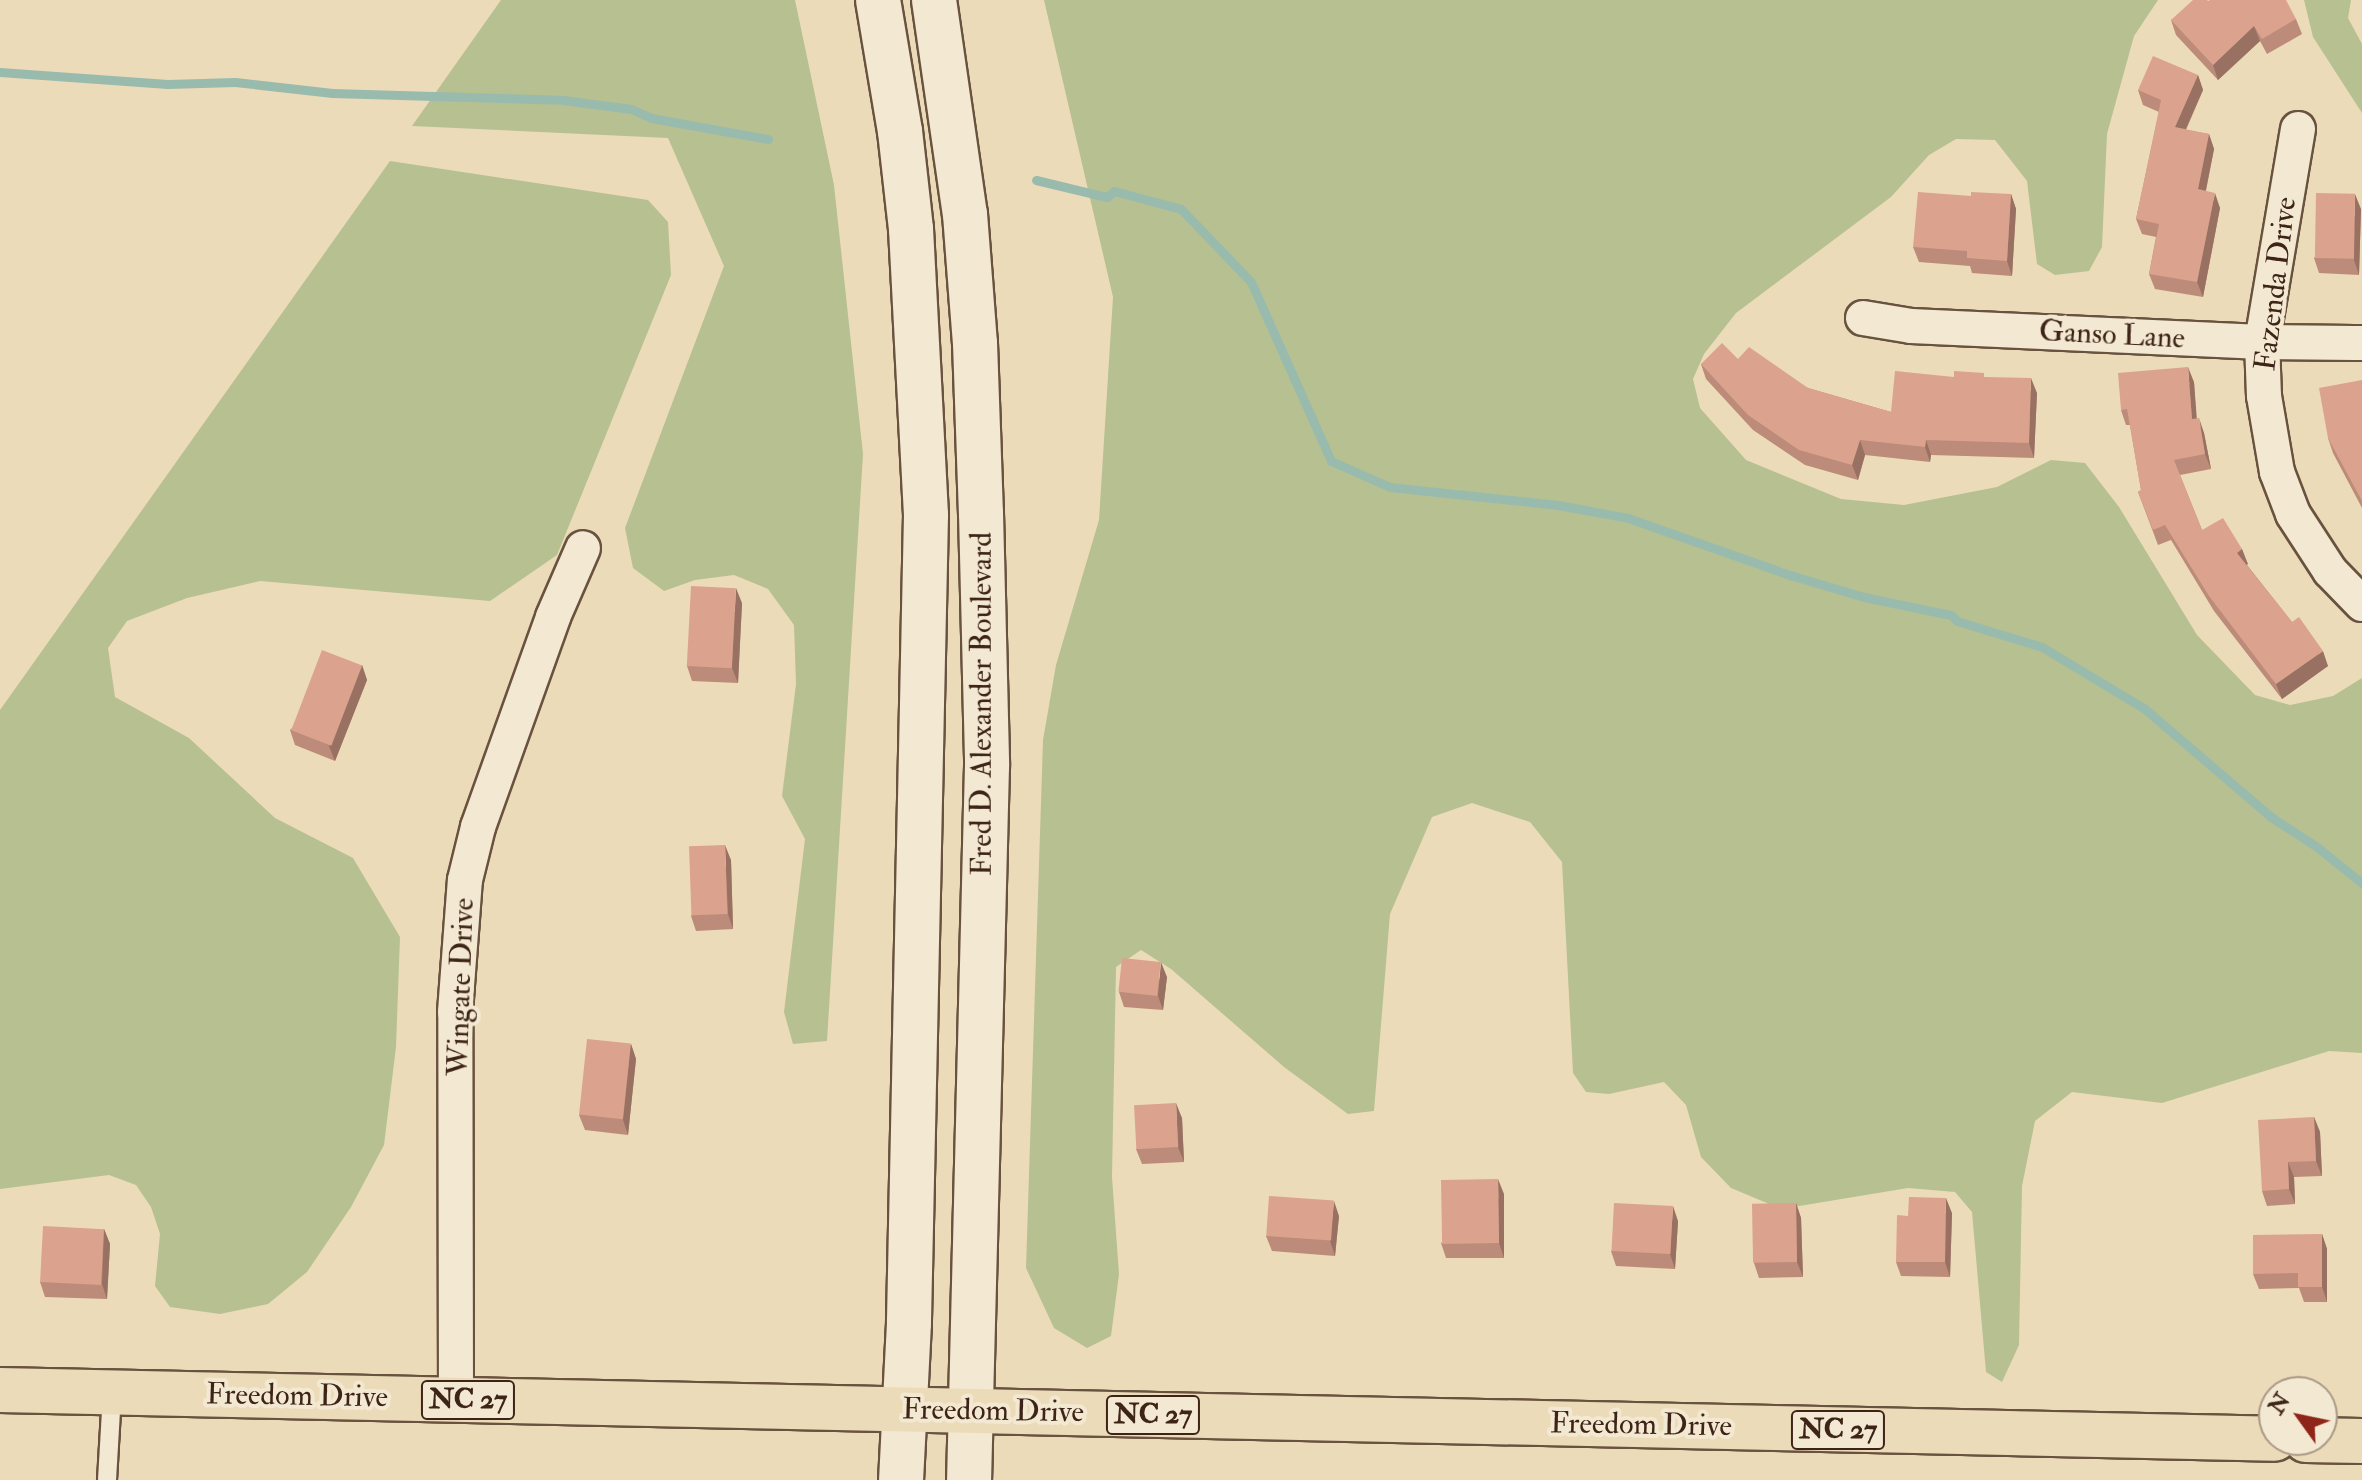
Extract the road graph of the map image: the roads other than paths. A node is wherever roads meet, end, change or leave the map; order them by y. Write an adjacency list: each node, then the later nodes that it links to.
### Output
1 (878, 0): 12 (main road, Fred D. Alexander Boulevard)
2 (934, 0): 13 (main road, Fred D. Alexander Boulevard)
3 (2298, 129): 5 (street, Fazenda Drive)
4 (1863, 318): 5 (street, Ganso Lane)
5 (2262, 342): 6 (street, Ganso Lane); 8 (street, Fazenda Drive)
6 (2362, 343)
7 (583, 548): 11 (street, Wingate Drive)
8 (2362, 604)
9 (0, 1390): 10 (main road, Freedom Drive / NC 27)
10 (112, 1392): 11 (main road, Freedom Drive / NC 27); 17 (lane)
11 (456, 1400): 12 (main road, Freedom Drive / NC 27)
12 (905, 1409): 13 (main road, Freedom Drive / NC 27); 18 (main road, Fred D. Alexander Boulevard)
13 (972, 1411): 14 (main road, Freedom Drive / NC 27); 19 (main road, Fred D. Alexander Boulevard)
14 (2258, 1439)
15 (2338, 1441): 16 (main road)
16 (2362, 1441)
17 (107, 1480)
18 (901, 1480)
19 (969, 1480)

